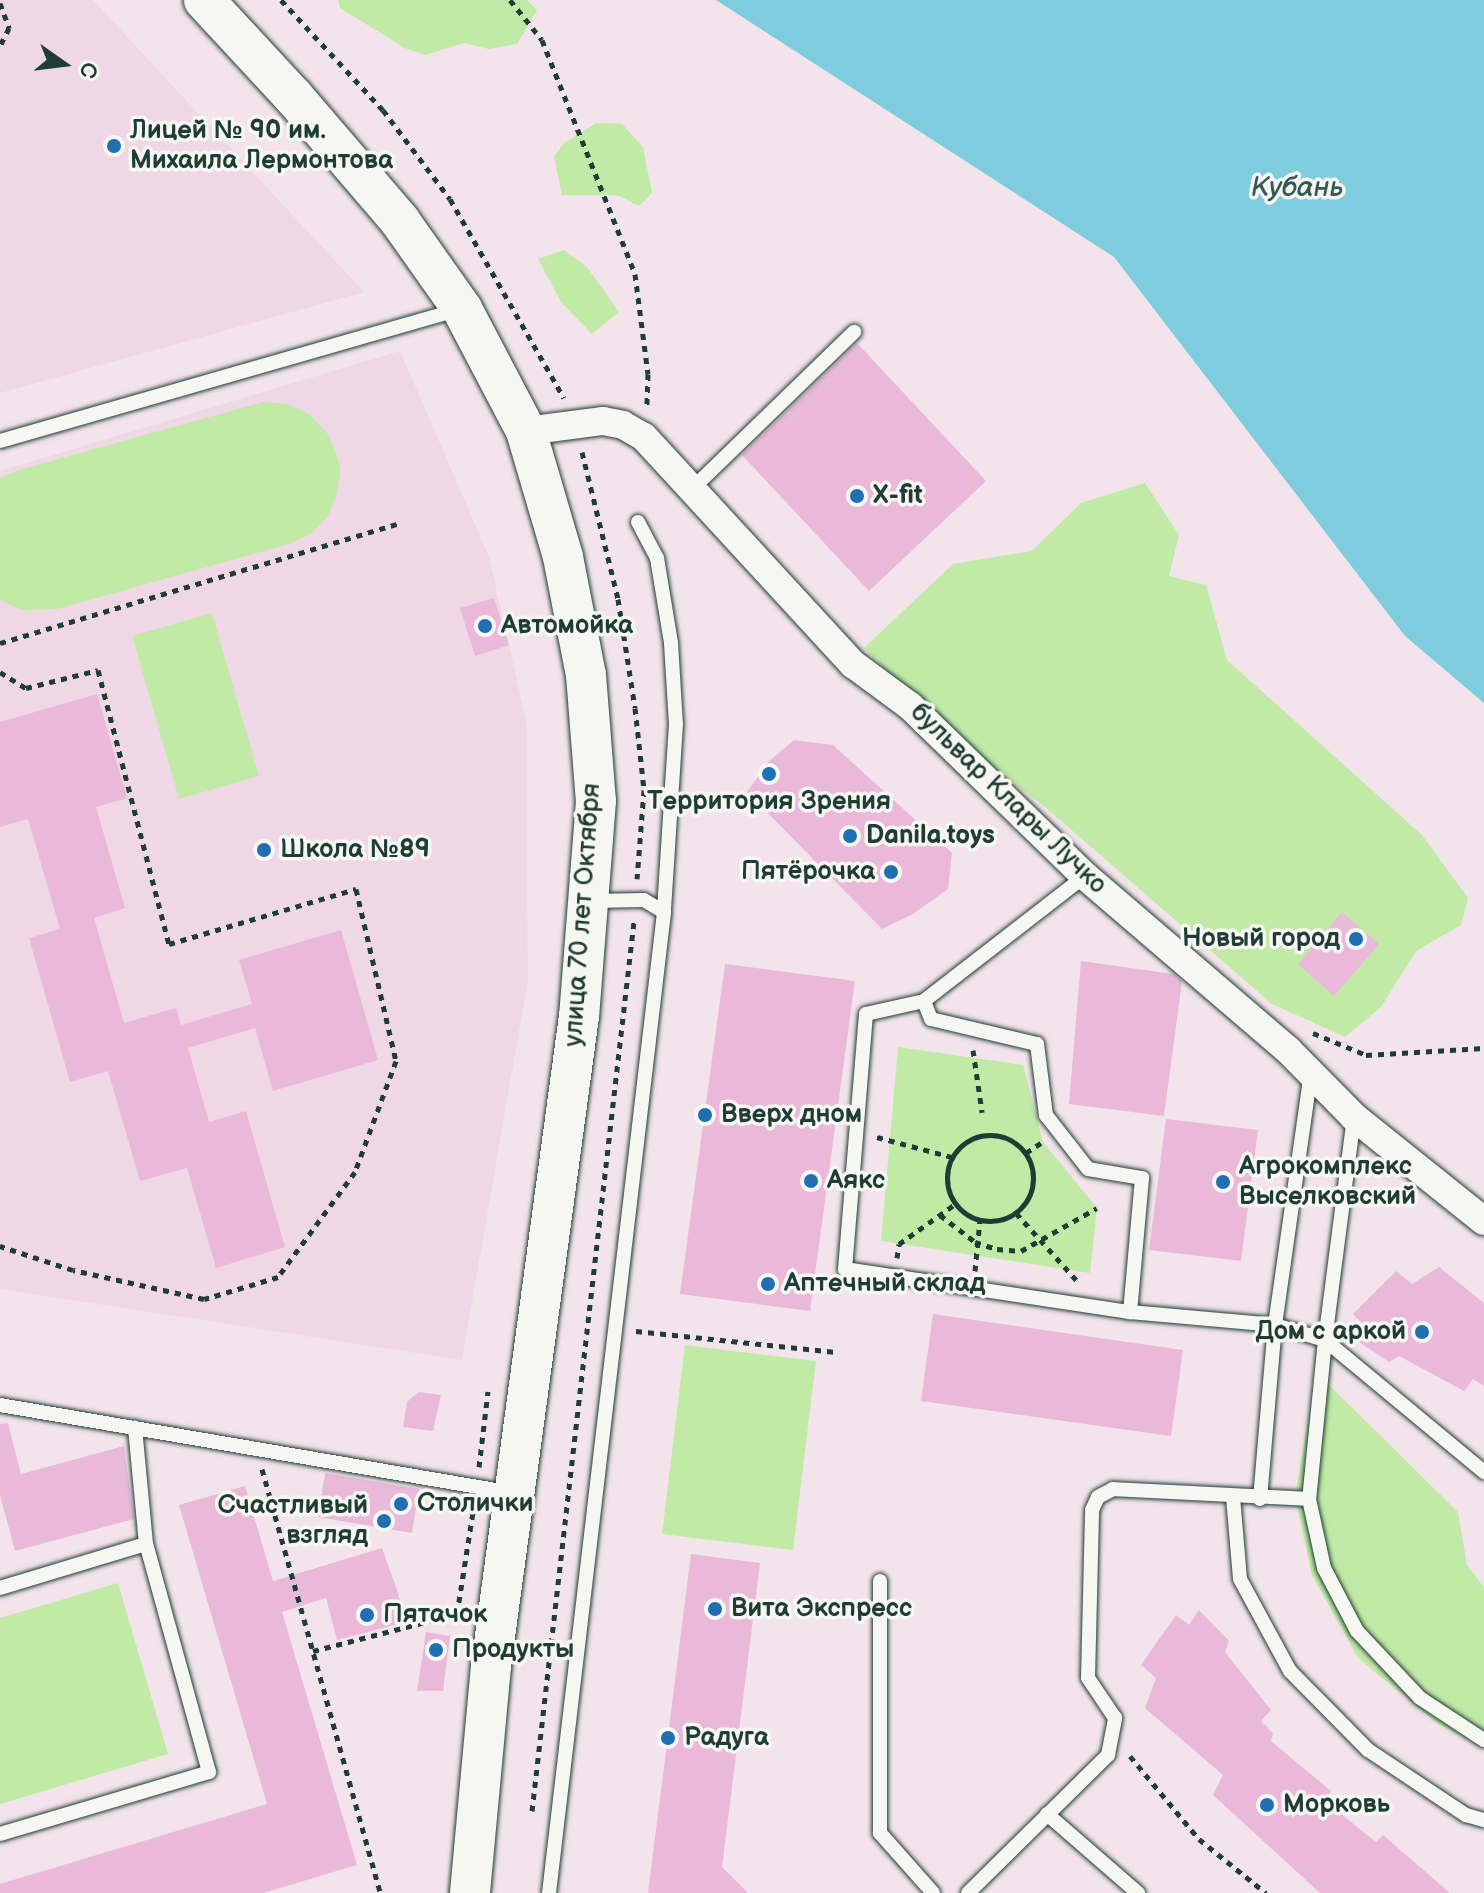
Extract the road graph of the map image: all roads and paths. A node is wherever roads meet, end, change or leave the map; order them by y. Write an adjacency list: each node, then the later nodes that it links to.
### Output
1 (204, 0): 5 (main road, улица 70 лет Октября)
2 (510, 0): 8 (path)
3 (0, 3): 4 (path)
4 (0, 46)
5 (462, 309): 7 (main road, улица 70 лет Октября); 9 (lane)
6 (854, 332): 10 (lane)
7 (526, 431): 8 (street, бульвар Клары Лучко); 17 (main road, улица 70 лет Октября)
8 (644, 437): 10 (street, бульвар Клары Лучко)
9 (0, 441)
10 (692, 489): 16 (street, бульвар Клары Лучко)
11 (638, 522): 19 (lane)
12 (400, 523): 13 (path)
13 (0, 643)
14 (0, 672): 37 (path)
15 (644, 790): 18 (path)
16 (1085, 876): 20 (lane); 24 (street, бульвар Клары Лучко)
17 (590, 901): 18 (lane); 51 (main road, улица 70 лет Октября)
18 (635, 901): 19 (lane); 61 (path)
19 (664, 912): 43 (lane)
20 (924, 1001): 22 (lane); 27 (lane)
21 (1301, 1028): 23 (path)
22 (972, 1029): 25 (path); 41 (lane)
23 (1484, 1048)
24 (1311, 1073): 26 (street, бульвар Клары Лучко); 42 (lane)
25 (982, 1112)
26 (1354, 1117): 34 (street, бульвар Клары Лучко); 44 (lane)
27 (856, 1134): 28 (path); 38 (lane)
28 (952, 1157): 29 (path); 31 (path)
29 (955, 1204): 32 (path); 33 (path)
30 (1097, 1208): 35 (path)
31 (1016, 1213): 33 (path); 35 (path)
32 (940, 1215): 36 (path); 38 (path)
33 (980, 1220): 36 (path)
34 (1484, 1221)
35 (1041, 1242): 36 (path); 40 (path)
36 (977, 1243): 39 (path)
37 (0, 1246)
38 (894, 1276): 39 (lane)
39 (972, 1288): 40 (lane)
40 (1095, 1307): 41 (lane)
41 (1130, 1312): 42 (lane)
42 (1275, 1325): 44 (lane); 53 (lane)
43 (615, 1328): 45 (path); 67 (lane)
44 (1325, 1340): 50 (lane); 54 (lane)
45 (836, 1352)
46 (488, 1392): 51 (path)
47 (0, 1405): 48 (lane)
48 (135, 1428): 49 (lane); 55 (lane)
49 (257, 1449): 51 (lane); 58 (path)
50 (1484, 1472)
51 (495, 1490): 58 (path); 66 (main road, улица 70 лет Октября)
52 (1233, 1497): 53 (lane); 59 (lane); 63 (lane)
53 (1260, 1499): 54 (lane)
54 (1309, 1499): 60 (lane)
55 (146, 1544): 57 (lane); 64 (lane)
56 (880, 1581): 68 (lane)
57 (0, 1588)
58 (313, 1651): 65 (path)
59 (1114, 1737): 62 (lane); 71 (path)
60 (1484, 1740)
61 (532, 1811)
62 (1047, 1814): 69 (lane); 70 (lane)
63 (1484, 1820)
64 (0, 1834)
65 (380, 1893)
66 (470, 1893)
67 (549, 1893)
68 (933, 1893)
69 (968, 1893)
70 (1138, 1893)
71 (1266, 1893)

